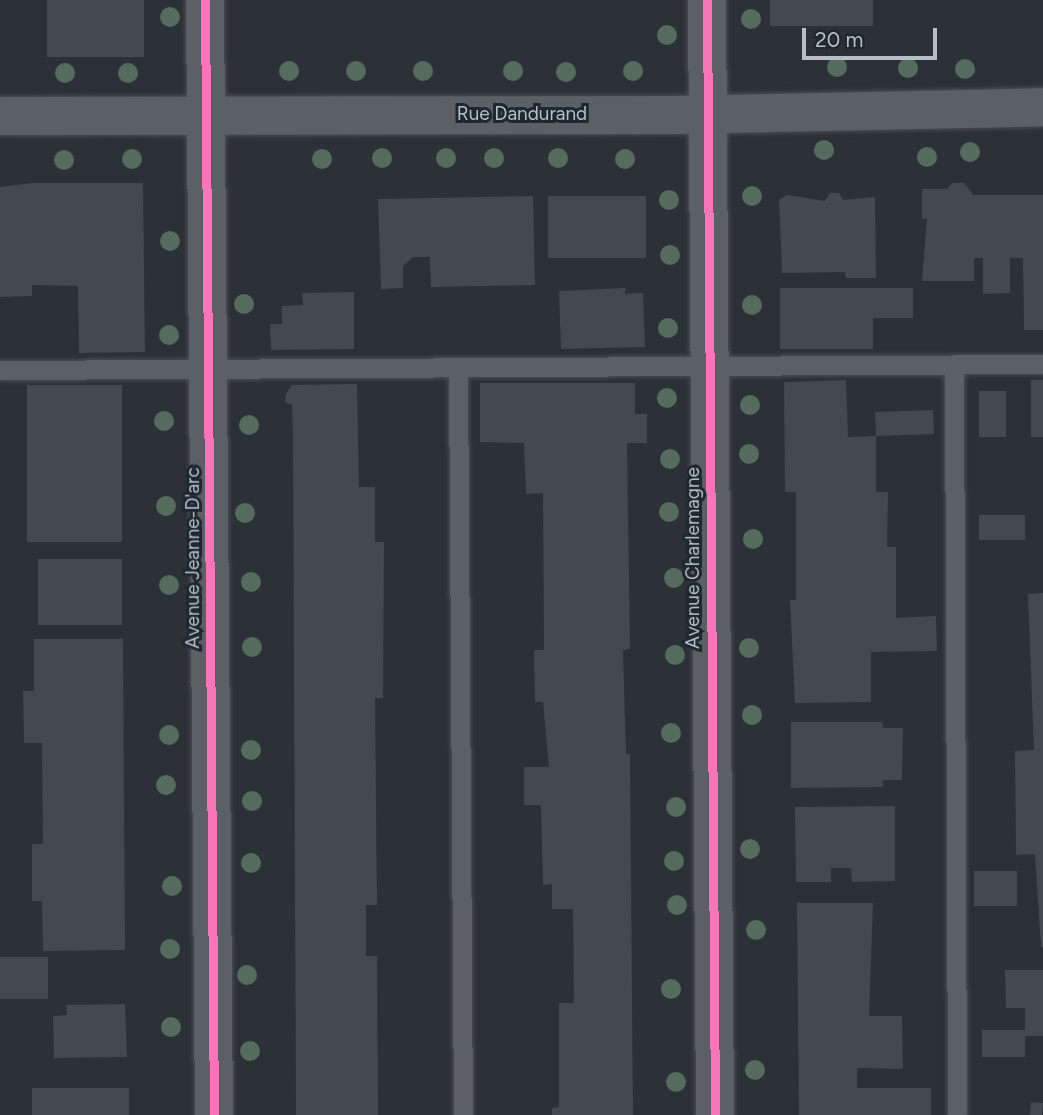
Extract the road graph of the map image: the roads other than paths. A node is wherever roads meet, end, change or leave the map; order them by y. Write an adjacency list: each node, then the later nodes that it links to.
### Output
1 (205, 0): 6 (street, Avenue Jeanne-D'arc)
2 (707, 0): 4 (street, Avenue Charlemagne)
3 (1043, 107): 4 (street, Rue Dandurand)
4 (708, 113): 6 (street, Rue Dandurand); 9 (street, Avenue Charlemagne)
5 (0, 116): 6 (street, Rue Dandurand)
6 (207, 116): 11 (street, Avenue Jeanne-D'arc)
7 (1043, 364): 8 (lane)
8 (954, 365): 9 (lane); 16 (lane)
9 (709, 366): 10 (lane); 15 (street, Avenue Charlemagne)
10 (458, 367): 11 (lane); 14 (lane)
11 (210, 369): 12 (lane); 13 (street, Avenue Jeanne-D'arc)
12 (0, 370)
13 (214, 1115)
14 (463, 1115)
15 (715, 1115)
16 (957, 1115)

